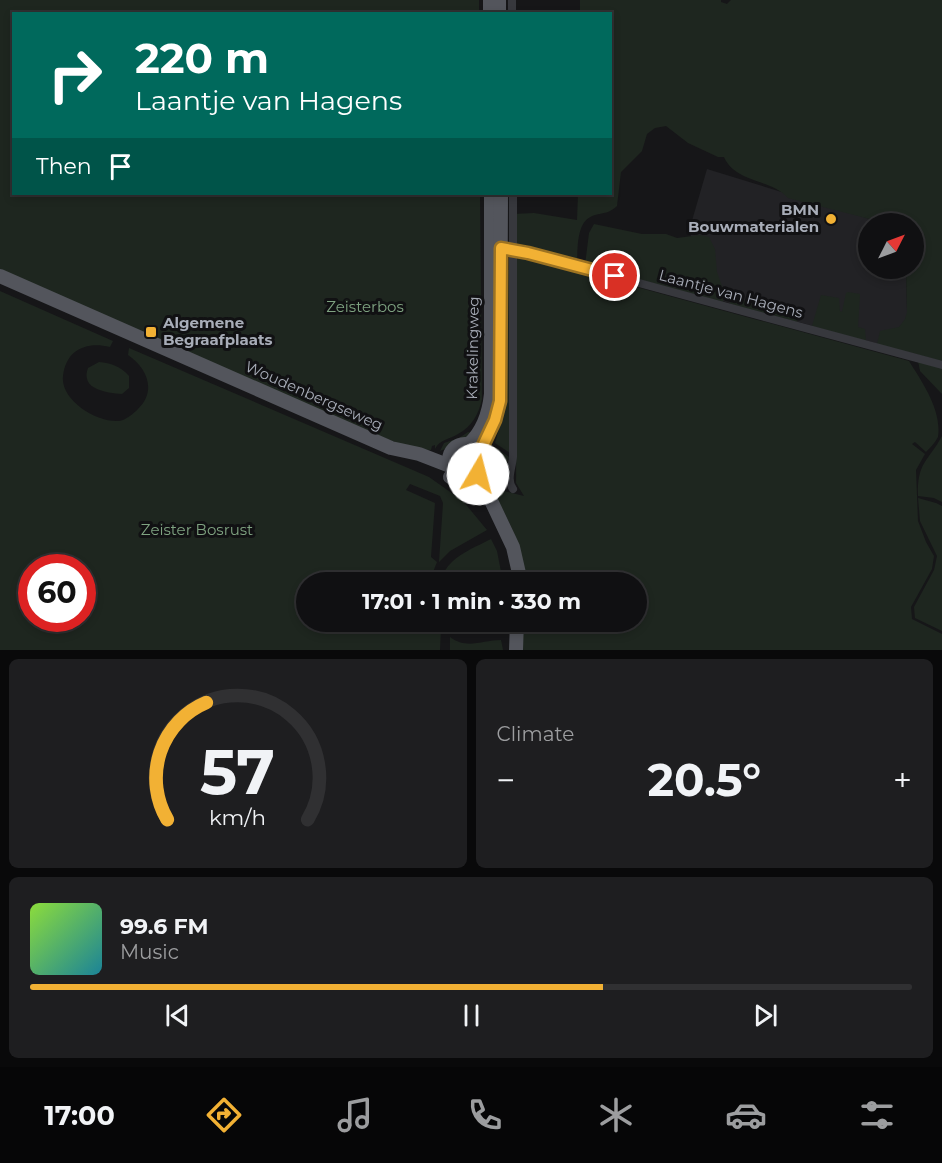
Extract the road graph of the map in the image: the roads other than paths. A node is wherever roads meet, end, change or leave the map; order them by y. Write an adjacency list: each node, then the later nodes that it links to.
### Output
1 (491, 195): 4 (main road, Krakelingweg)
2 (501, 195): 4 (main road, Krakelingweg)
3 (513, 195): 4 (street, Krakelingweg)
4 (502, 248): 6 (street, Laantje van Hagens); 7 (main road, Krakelingweg); 8 (main road, Krakelingweg); 14 (street, Krakelingweg)
5 (0, 276): 9 (main road, Woudenbergseweg)
6 (942, 365)
7 (495, 420): 8 (main road, Krakelingweg); 15 (main road)
8 (474, 448): 10 (main road); 13 (main road)
9 (398, 450): 11 (main road, Woudenbergseweg); 15 (main road)
10 (451, 451): 11 (main road, Woudenbergseweg); 12 (main road)
11 (419, 454): 12 (main road, Woudenbergseweg)
12 (450, 466): 13 (main road)
13 (472, 473): 15 (main road)
14 (513, 489)
15 (485, 496): 16 (main road)
16 (515, 572)
17 (517, 632): 18 (main road)
18 (516, 650)

